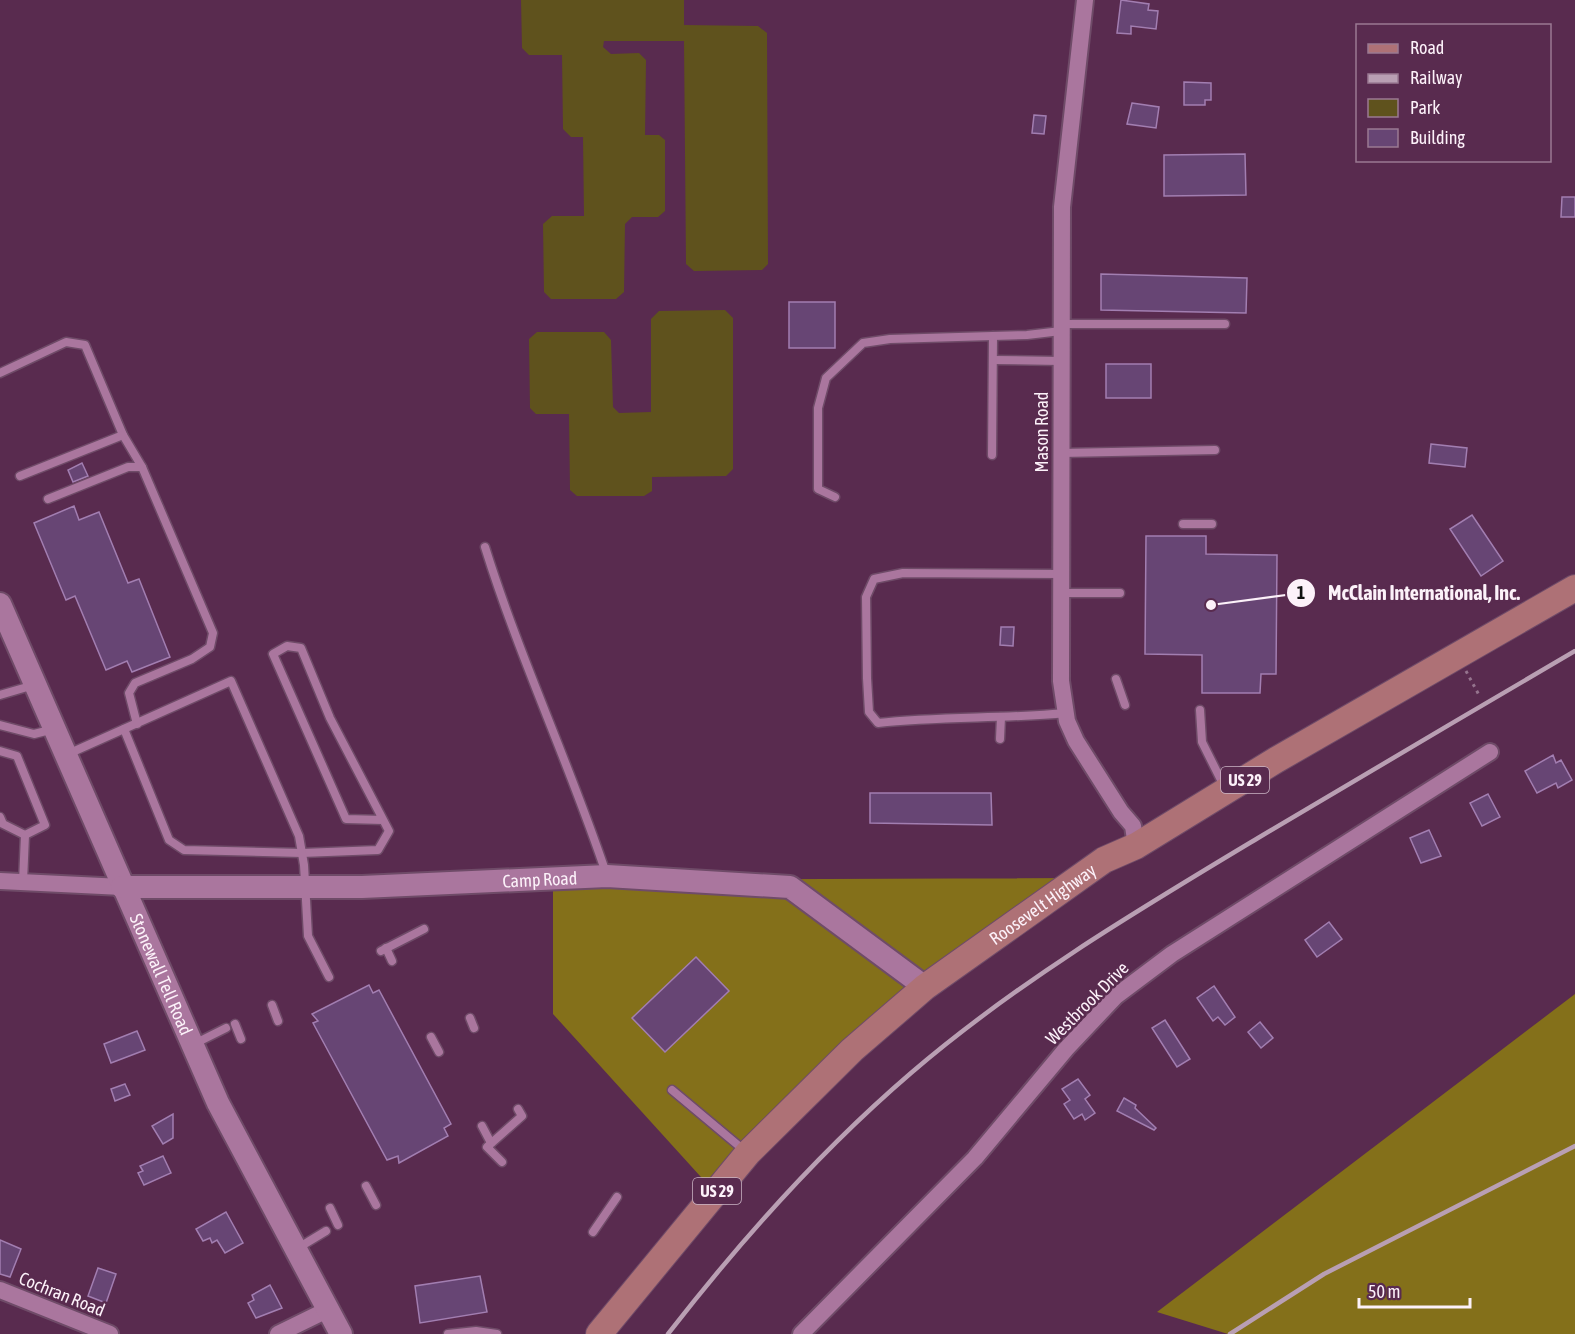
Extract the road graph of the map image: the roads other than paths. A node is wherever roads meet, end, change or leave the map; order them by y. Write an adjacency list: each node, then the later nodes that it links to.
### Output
1 (1085, 0): 3 (street, Mason Road)
2 (1225, 324): 3 (lane)
3 (1061, 327): 4 (lane); 6 (street, Mason Road)
4 (993, 336): 5 (lane); 14 (lane)
5 (994, 360): 6 (lane); 11 (lane)
6 (1061, 361): 10 (street, Mason Road)
7 (0, 373): 8 (lane)
8 (123, 435): 12 (lane); 13 (lane)
9 (1215, 450): 10 (lane)
10 (1061, 453): 19 (street, Mason Road)
11 (992, 454)
12 (142, 467): 15 (lane); 31 (lane)
13 (20, 476)
14 (835, 497)
15 (48, 499)
16 (1184, 524): 17 (lane)
17 (1212, 524)
18 (485, 548): 45 (lane)
19 (1061, 574): 21 (street, Mason Road); 30 (lane)
20 (1575, 588): 39 (main road, Roosevelt Highway / US 29)
21 (1061, 593): 22 (lane); 29 (street, Mason Road)
22 (1120, 593)
23 (0, 604): 25 (street, Stonewall Tell Road)
24 (1116, 679): 27 (lane)
25 (35, 685): 26 (lane); 33 (street, Stonewall Tell Road)
26 (0, 695)
27 (1125, 705)
28 (1200, 710): 39 (lane)
29 (1066, 713): 30 (lane); 43 (street, Mason Road)
30 (1000, 717): 35 (lane)
31 (137, 724): 34 (lane); 44 (lane)
32 (0, 725): 33 (lane)
33 (54, 729): 38 (street, Stonewall Tell Road)
34 (124, 729): 38 (lane); 44 (lane)
35 (1000, 739)
36 (0, 751): 42 (lane)
37 (1490, 752): 84 (street, Westbrook Drive)
38 (65, 755): 48 (street, Stonewall Tell Road)
39 (1227, 791): 43 (main road, Roosevelt Highway / US 29)
40 (0, 817): 42 (lane)
41 (383, 820): 41 (lane); 44 (lane)
42 (25, 835): 47 (lane)
43 (1136, 846): 53 (main road, Roosevelt Highway / US 29)
44 (302, 853): 49 (lane)
45 (607, 876): 49 (street, Camp Road); 53 (street, Camp Road)
46 (0, 881): 47 (street)
47 (22, 882): 48 (street)
48 (122, 887): 49 (street, Camp Road); 60 (street, Stonewall Tell Road)
49 (306, 887): 52 (lane)
50 (424, 929): 51 (lane)
51 (392, 962)
52 (329, 977)
53 (925, 987): 66 (main road, Roosevelt Highway / US 29)
54 (272, 1005): 56 (lane)
55 (470, 1018): 57 (lane)
56 (278, 1021)
57 (474, 1028)
58 (431, 1037): 61 (lane)
59 (241, 1039): 60 (lane)
60 (192, 1045): 75 (street, Stonewall Tell Road)
61 (439, 1052)
62 (672, 1090): 66 (lane)
63 (518, 1109): 65 (lane)
64 (482, 1126): 65 (lane)
65 (491, 1143): 67 (lane)
66 (748, 1153): 83 (main road, Roosevelt Highway / US 29)
67 (502, 1162)
68 (366, 1186): 70 (lane)
69 (617, 1197): 74 (lane)
70 (376, 1205)
71 (330, 1208): 72 (lane)
72 (338, 1225)
73 (326, 1232): 75 (lane)
74 (593, 1232)
75 (297, 1249): 77 (street, Stonewall Tell Road)
76 (0, 1290): 78 (street, Cochran Road)
77 (329, 1309): 79 (street); 80 (street, Stonewall Tell Road)
78 (110, 1334)
79 (278, 1334)
80 (341, 1334)
81 (448, 1334): 82 (lane)
82 (496, 1334)
83 (599, 1334)
84 (801, 1334)

